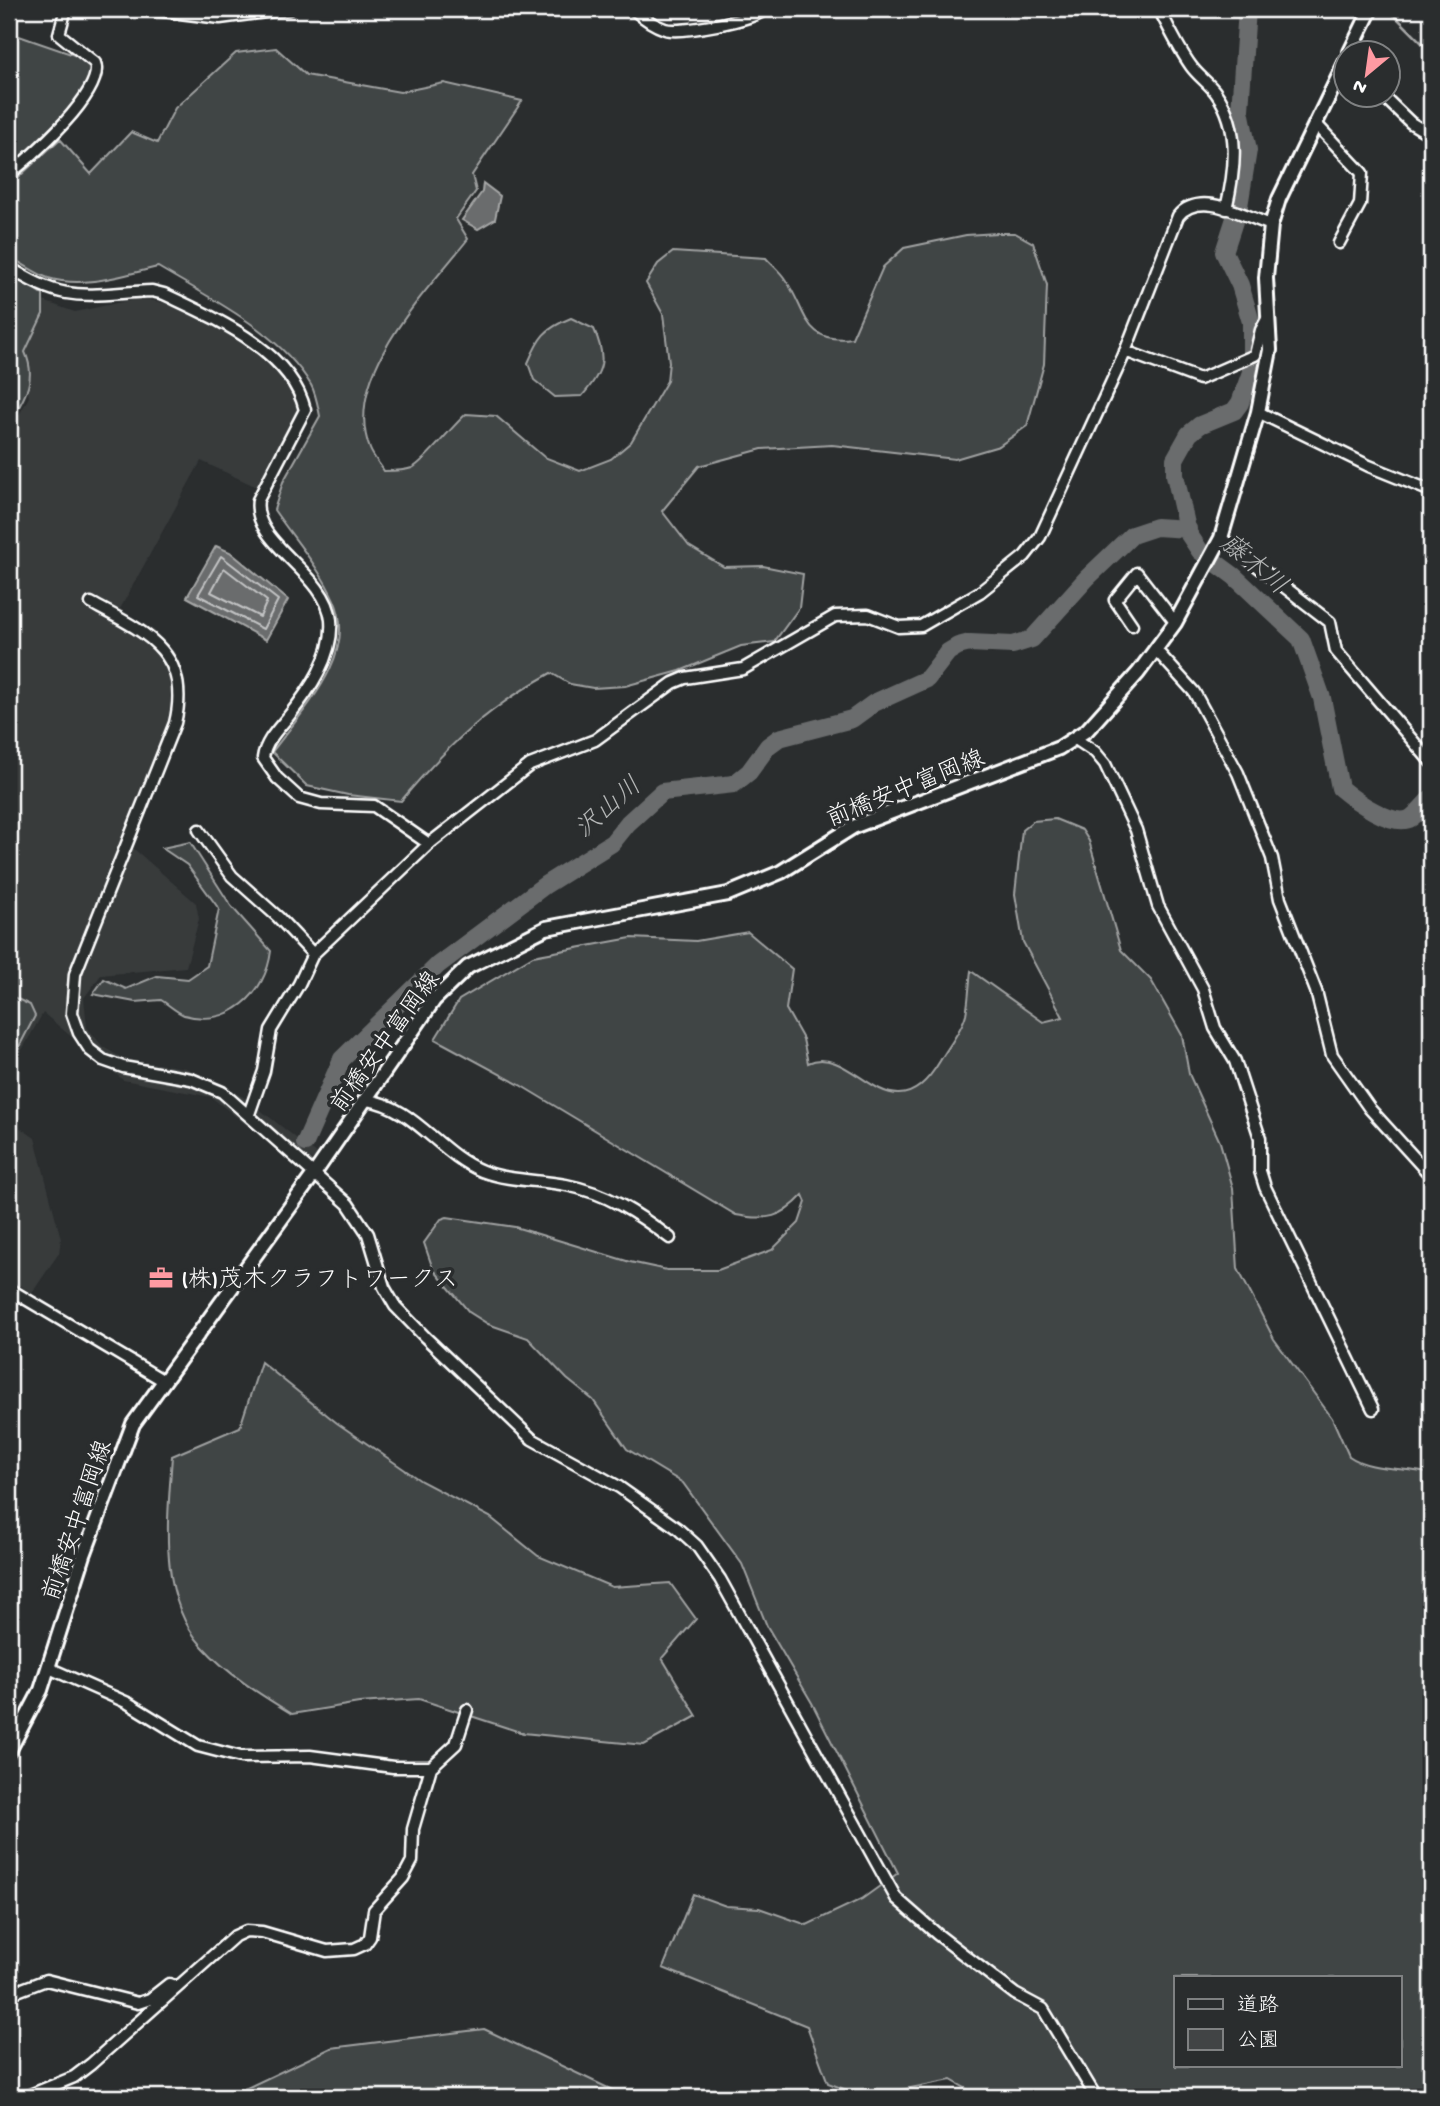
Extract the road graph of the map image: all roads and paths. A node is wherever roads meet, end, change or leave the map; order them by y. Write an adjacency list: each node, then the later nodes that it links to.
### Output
1 (66, 9): 13 (street)
2 (146, 9): 3 (street)
3 (289, 9)
4 (633, 9): 5 (street)
5 (765, 9)
6 (1159, 9): 14 (street)
7 (1371, 9): 8 (main road)
8 (1357, 38)
9 (1332, 91): 11 (main road)
10 (1395, 108): 12 (street)
11 (1316, 124): 15 (main road); 16 (street)
12 (1431, 135)
13 (9, 174)
14 (1229, 209): 15 (street); 19 (street)
15 (1271, 225): 18 (main road)
16 (1339, 243)
17 (9, 267): 30 (street)
18 (1268, 316): 19 (street); 20 (main road)
19 (1125, 351): 30 (street)
20 (1258, 412): 21 (street); 22 (main road)
21 (1431, 491)
22 (1220, 540): 24 (main road, 前橋安中富岡線); 28 (street)
23 (91, 603): 33 (street)
24 (1175, 622): 25 (street); 26 (main road, 前橋安中富岡線)
25 (1132, 625)
26 (1156, 650): 27 (main road, 前橋安中富岡線); 35 (street)
27 (1074, 738): 32 (main road, 前橋安中富岡線); 39 (street)
28 (1431, 762)
29 (199, 830): 31 (street)
30 (429, 844): 31 (street)
31 (313, 954): 33 (street)
32 (366, 1100): 34 (main road, 前橋安中富岡線); 36 (street)
33 (248, 1114): 34 (street)
34 (314, 1174): 38 (main road, 前橋安中富岡線); 47 (street)
35 (1431, 1176)
36 (670, 1238)
37 (9, 1289): 38 (street)
38 (164, 1381): 40 (main road, 前橋安中富岡線)
39 (1373, 1409)
40 (49, 1668): 42 (main road, 前橋安中富岡線); 43 (street)
41 (467, 1710): 43 (street)
42 (9, 1751)
43 (431, 1767): 44 (street)
44 (177, 1987): 45 (street); 46 (street)
45 (12, 1993)
46 (25, 2097)
47 (1096, 2097)

